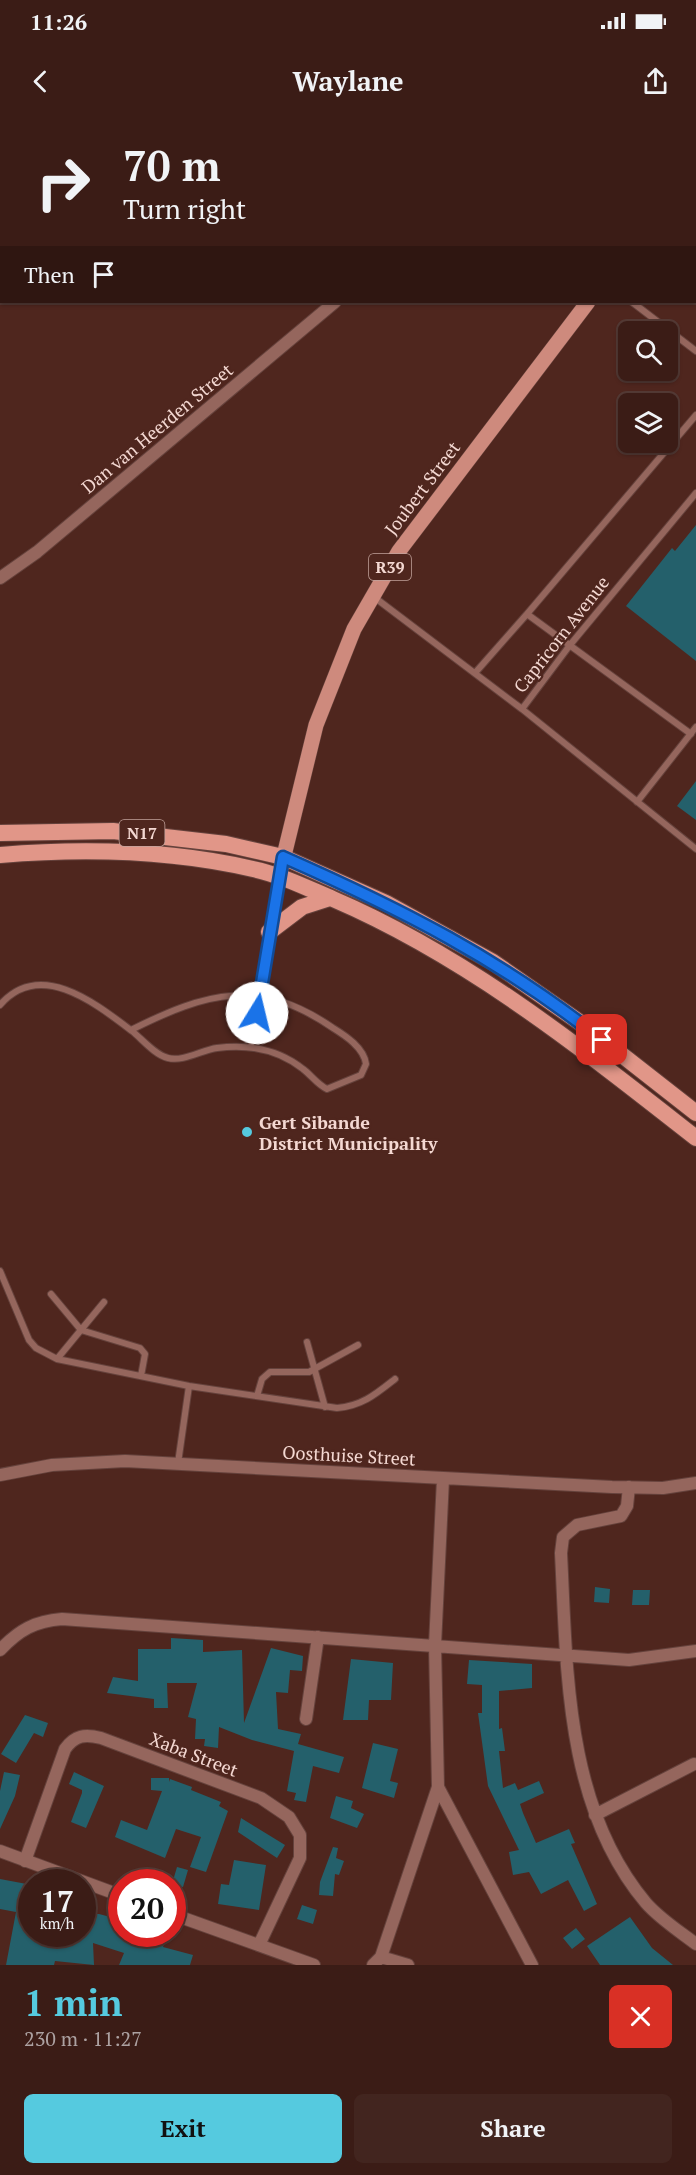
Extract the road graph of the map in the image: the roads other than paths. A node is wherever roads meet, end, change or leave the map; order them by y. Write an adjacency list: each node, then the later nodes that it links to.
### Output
1 (334, 303): 7 (street, Dan van Heerden Street)
2 (587, 303): 8 (main road, Joubert Street / R39)
3 (633, 303): 4 (lane)
4 (696, 351)
5 (696, 415): 9 (lane)
6 (696, 493): 10 (lane, Capricorn Avenue)
7 (0, 578)
8 (373, 596): 11 (lane); 19 (main road, Joubert Street / R39)
9 (527, 614): 10 (lane); 11 (lane)
10 (570, 645): 12 (lane, Capricorn Avenue); 14 (lane)
11 (475, 673): 12 (lane)
12 (522, 709): 15 (lane, Capricorn Avenue)
13 (696, 727): 14 (lane)
14 (691, 734): 15 (lane)
15 (637, 802): 17 (lane, Capricorn Avenue)
16 (0, 833): 19 (highway, N17)
17 (696, 849)
18 (0, 855): 20 (highway, N17)
19 (283, 857): 20 (main road, Joubert Street / R39); 27 (highway, N17)
20 (279, 876): 21 (highway, N17); 22 (lane)
21 (330, 898): 22 (highway); 28 (highway, N17)
22 (269, 932): 23 (lane)
23 (260, 996): 25 (lane); 26 (lane); 26 (lane)
24 (0, 1005): 25 (lane)
25 (132, 1030): 26 (lane)
26 (251, 1047)
27 (696, 1113)
28 (696, 1138)
29 (0, 1271): 35 (lane)
30 (51, 1294): 32 (lane)
31 (104, 1302): 32 (lane)
32 (81, 1330): 35 (lane); 37 (lane)
33 (307, 1342): 36 (lane)
34 (358, 1345): 36 (lane)
35 (57, 1359): 37 (lane)
36 (314, 1370): 40 (lane); 41 (lane)
37 (141, 1376): 39 (lane)
38 (395, 1379): 41 (lane)
39 (189, 1386): 40 (lane); 42 (lane)
40 (257, 1396): 41 (lane)
41 (325, 1407)
42 (178, 1463): 43 (street, Oosthuise Street); 44 (street, Oosthuise Street)
43 (0, 1476)
44 (443, 1479): 46 (street, Oosthuise Street); 48 (street)
45 (696, 1483): 46 (street, Oosthuise Street)
46 (629, 1487): 51 (street)
47 (318, 1637): 48 (street); 49 (street); 52 (street)
48 (435, 1645): 51 (street); 54 (street)
49 (0, 1650)
50 (696, 1651): 51 (street)
51 (566, 1655): 55 (street)
52 (306, 1719)
53 (694, 1764): 55 (street)
54 (438, 1787): 62 (street); 65 (street)
55 (595, 1815): 60 (street)
56 (0, 1851): 57 (street)
57 (25, 1860): 58 (street); 61 (street, Xaba Street)
58 (108, 1891)
59 (186, 1919): 61 (street)
60 (696, 1944)
61 (259, 1945): 63 (street)
62 (377, 1961): 64 (street)
63 (314, 1965)
64 (408, 1965)
65 (532, 1965)

